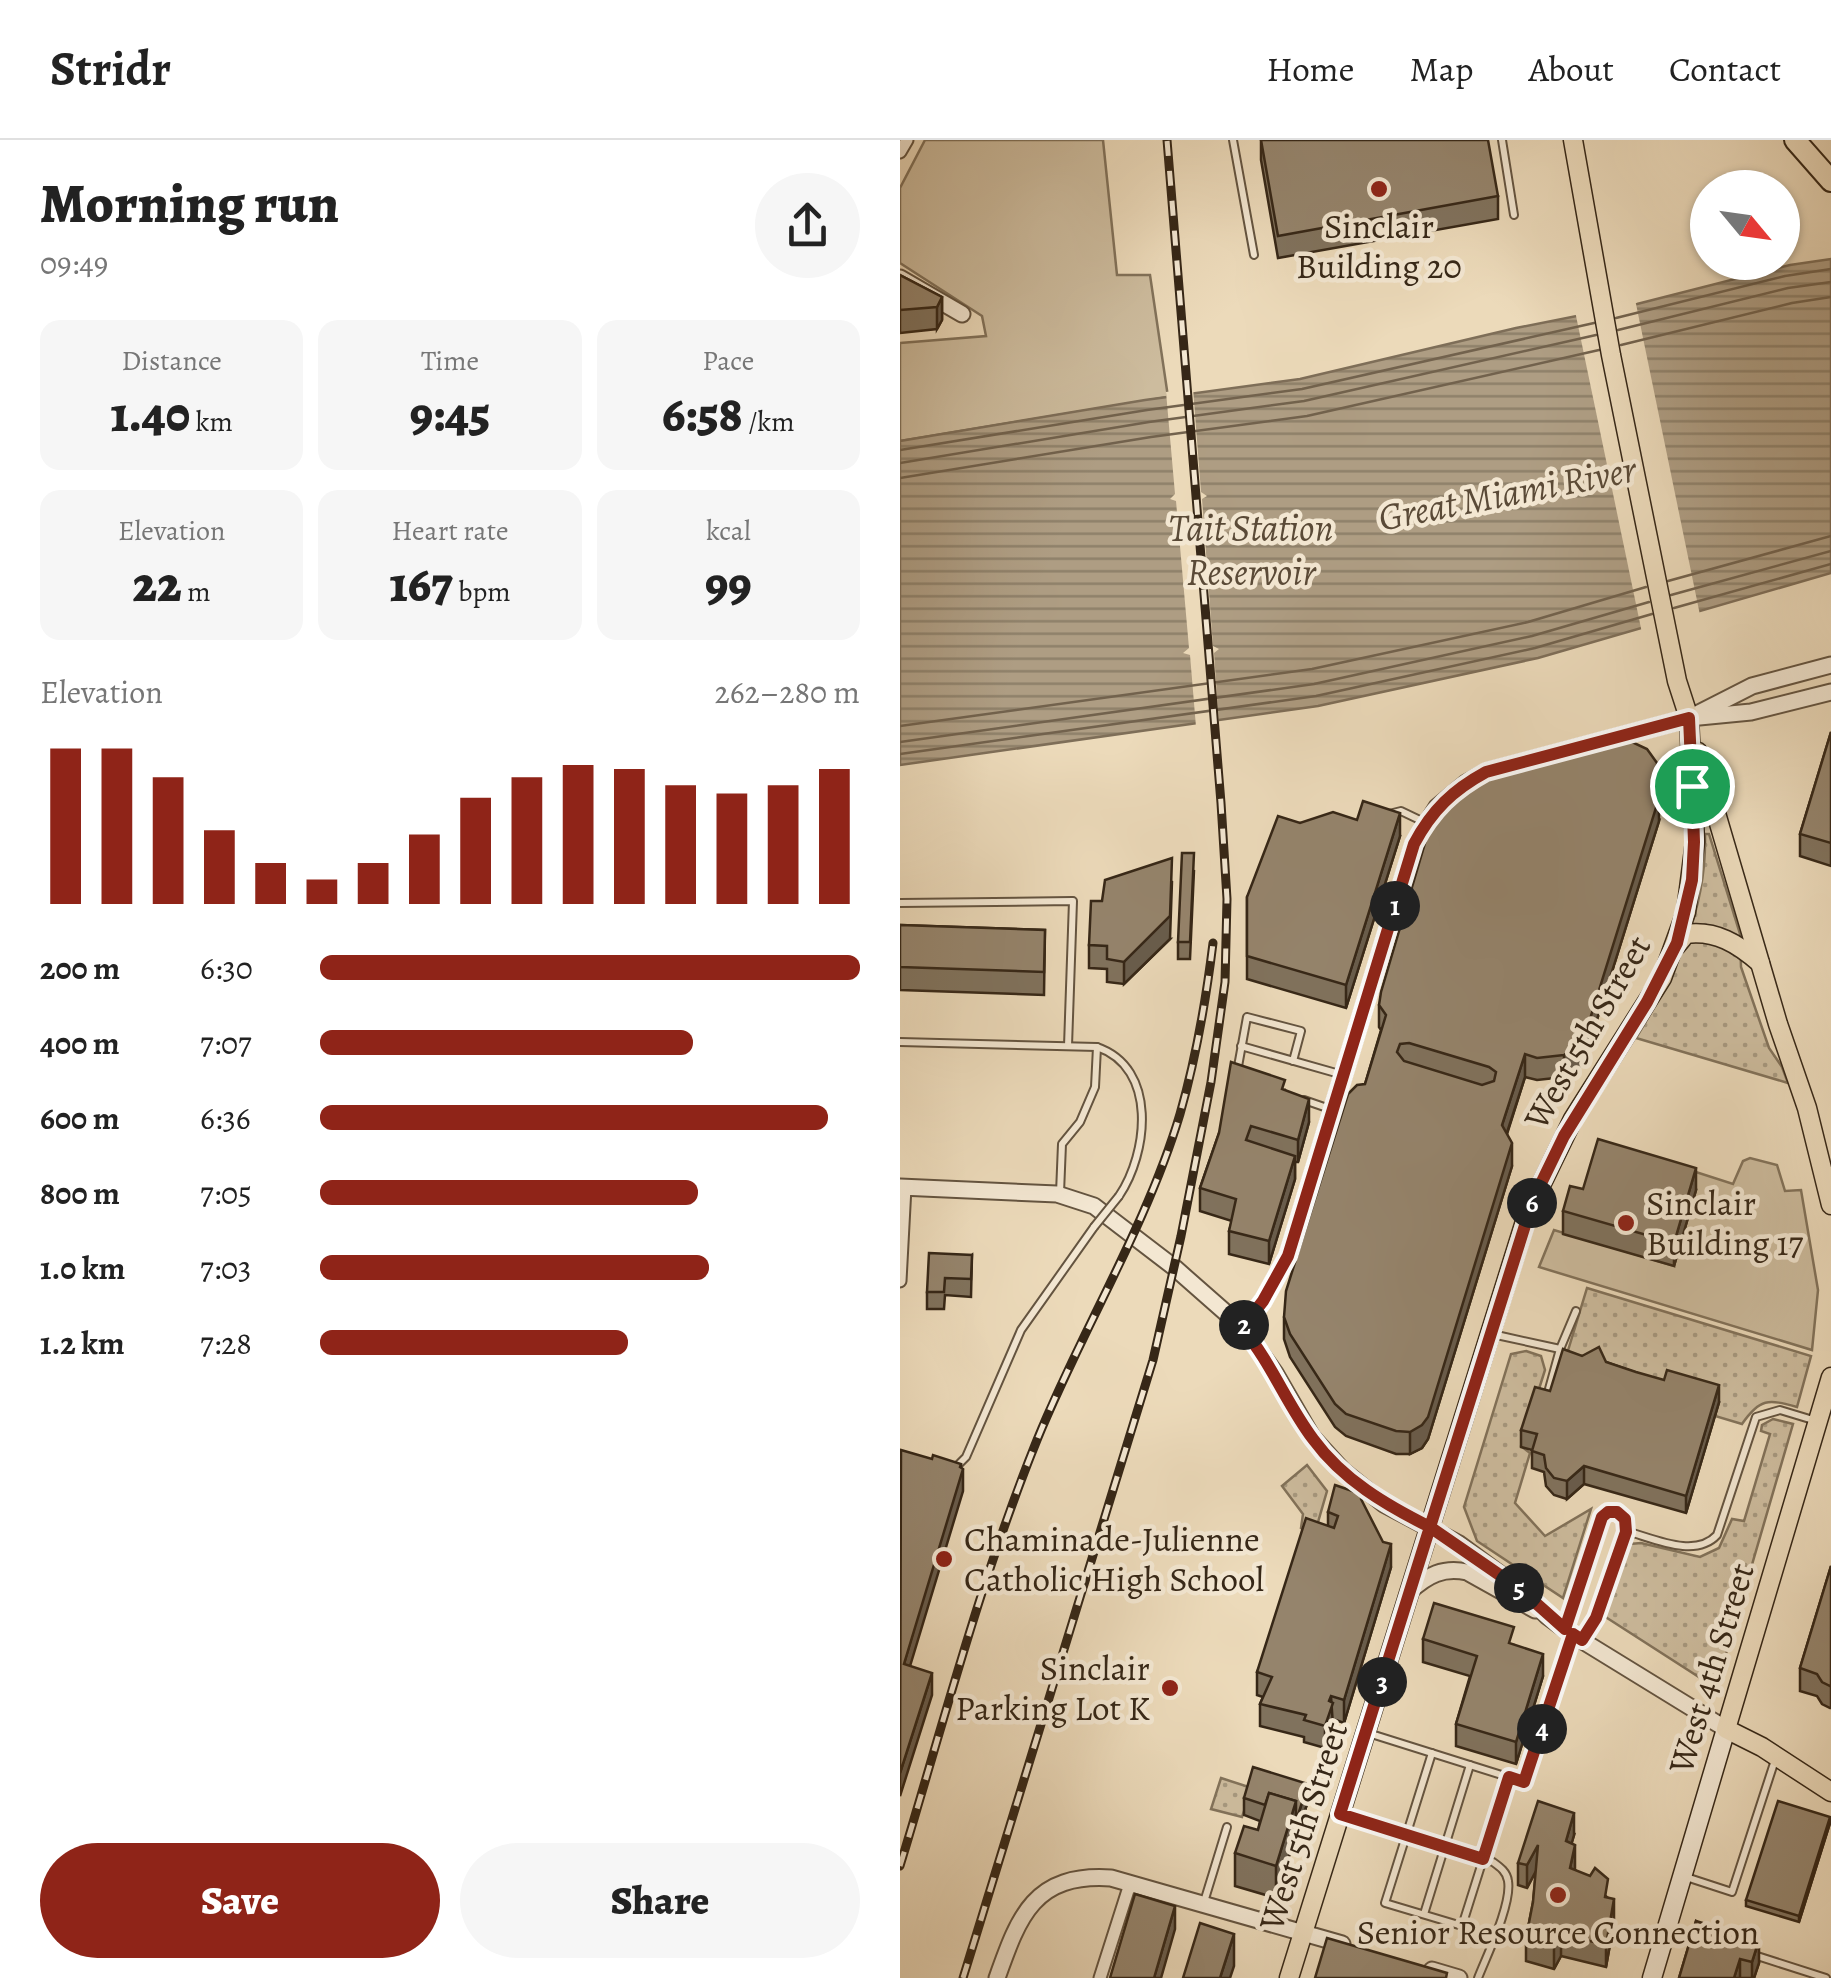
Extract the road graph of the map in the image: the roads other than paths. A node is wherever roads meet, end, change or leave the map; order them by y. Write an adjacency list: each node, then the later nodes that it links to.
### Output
1 (907, 140): 6 (street)
2 (1234, 140): 9 (lane)
3 (1502, 140): 8 (lane)
4 (1572, 140): 14 (main road, West 5th Street)
5 (1796, 140): 7 (highway)
6 (900, 152)
7 (1831, 180)
8 (1514, 216)
9 (1254, 255)
10 (900, 278): 11 (street)
11 (962, 314)
12 (1831, 665): 14 (street)
13 (1831, 692): 14 (street)
14 (1689, 718): 16 (street); 18 (main road, West 5th Street); 19 (main road)
15 (1382, 815): 16 (lane)
16 (1426, 822): 25 (street)
17 (900, 902): 21 (lane)
18 (1675, 948): 19 (main road); 35 (main road, West 5th Street)
19 (1760, 963): 31 (main road)
20 (900, 1042): 21 (lane)
21 (1068, 1046): 23 (lane)
22 (1242, 1046): 24 (lane); 24 (lane); 26 (lane)
23 (1097, 1048): 30 (lane); 40 (lane, bridge)
24 (1294, 1061): 25 (lane)
25 (1344, 1076): 28 (street)
26 (1236, 1077)
27 (1301, 1099): 28 (lane)
28 (1334, 1110): 34 (street)
29 (903, 1187): 30 (street); 32 (street)
30 (1060, 1194): 34 (street)
31 (1831, 1205)
32 (900, 1281)
33 (1576, 1311): 36 (lane)
34 (1242, 1328): 41 (street)
35 (1490, 1334): 36 (lane); 41 (main road, West 5th Street)
36 (1560, 1349): 38 (lane)
37 (1831, 1377): 39 (main road, West 4th Street)
38 (1546, 1400)
39 (1820, 1422): 42 (lane); 46 (main road, West 4th Street)
40 (952, 1468)
41 (1430, 1527): 43 (main road, West 5th Street); 44 (street)
42 (1626, 1532): 45 (lane); 45 (lane)
43 (1410, 1591): 44 (street); 47 (main road, West 5th Street)
44 (1547, 1616): 45 (street)
45 (1573, 1635): 46 (street); 51 (lane)
46 (1726, 1729): 49 (main road); 58 (main road, West 4th Street)
47 (1366, 1732): 48 (lane); 53 (main road, West 5th Street)
48 (1432, 1753): 50 (lane); 55 (lane)
49 (1776, 1756): 52 (main road); 58 (lane)
50 (1470, 1765): 51 (lane); 56 (lane)
51 (1509, 1777): 57 (lane)
52 (1831, 1792)
53 (1340, 1814): 55 (lane); 63 (main road, West 5th Street)
54 (1227, 1827): 60 (lane)
55 (1406, 1835): 56 (lane); 61 (lane)
56 (1444, 1847): 57 (lane); 61 (lane)
57 (1483, 1859): 61 (lane); 72 (lane)
58 (1682, 1876): 62 (main road, West 4th Street)
59 (1130, 1884): 60 (street); 68 (street); 69 (street)
60 (1203, 1904): 63 (street)
61 (1424, 1914)
62 (1667, 1928): 64 (lane); 73 (main road, West 4th Street)
63 (1303, 1932): 65 (street); 70 (main road, West 5th Street)
64 (1701, 1938)
65 (1355, 1948)
66 (1734, 1949): 74 (lane)
67 (1407, 1963): 71 (street)
68 (996, 1978)
69 (1100, 1978)
70 (1289, 1978)
71 (1460, 1978)
72 (1478, 1978)
73 (1652, 1978)
74 (1826, 1978)

